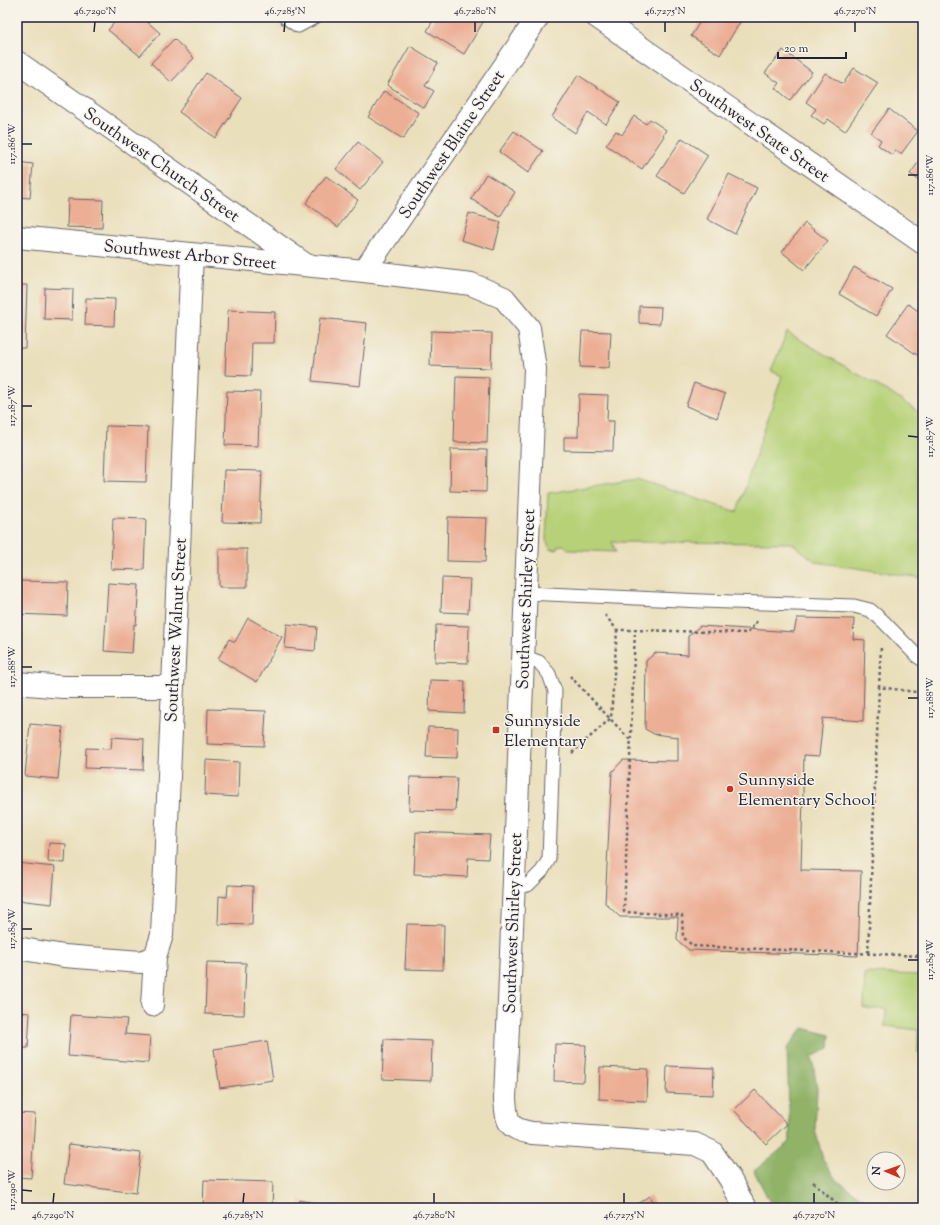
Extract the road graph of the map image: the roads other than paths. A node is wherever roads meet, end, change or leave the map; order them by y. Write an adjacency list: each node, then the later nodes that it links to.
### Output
1 (285, 17): 2 (lane)
2 (315, 17)
3 (538, 17): 10 (street, Southwest Blaine Street)
4 (597, 17): 7 (street, Southwest State Street)
5 (17, 62): 9 (street, Southwest Church Street)
6 (17, 236): 8 (street, Southwest Arbor Street)
7 (923, 243)
8 (192, 254): 9 (street, Southwest Arbor Street); 15 (street, Southwest Walnut Street)
9 (307, 265): 10 (street, Southwest Arbor Street)
10 (364, 271): 11 (street, Southwest Shirley Street)
11 (526, 593): 12 (street, Southwest Shirley Street); 13 (lane)
12 (523, 656): 16 (street, Southwest Shirley Street); 16 (lane)
13 (923, 660)
14 (17, 683): 15 (street)
15 (172, 687): 18 (street, Southwest Walnut Street)
16 (513, 888): 20 (street, Southwest Shirley Street)
17 (17, 948): 18 (street)
18 (155, 957): 19 (street, Southwest Walnut Street)
19 (152, 1005)
20 (745, 1208)

